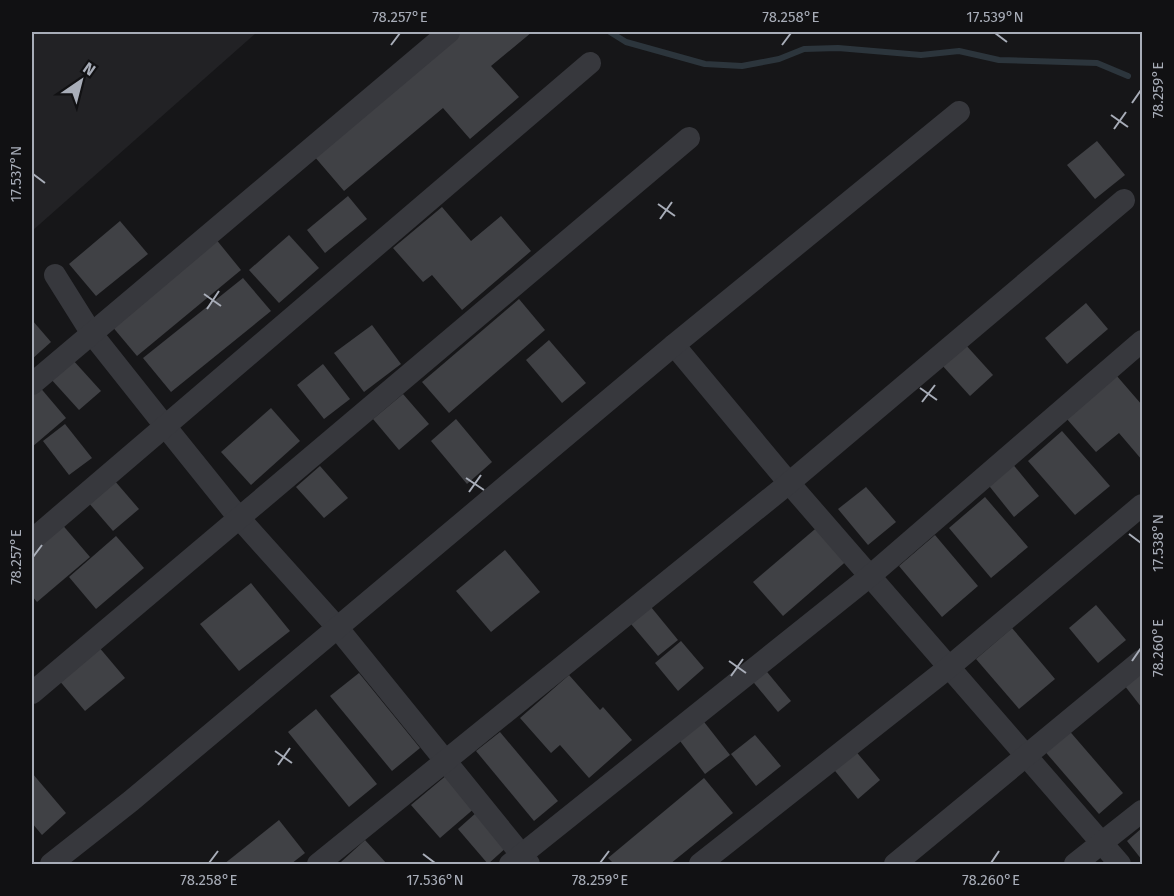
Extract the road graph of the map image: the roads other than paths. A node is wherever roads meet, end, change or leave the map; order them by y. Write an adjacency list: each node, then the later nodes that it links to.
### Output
1 (449, 32): 7 (street)
2 (590, 63): 11 (street)
3 (959, 112): 9 (street)
4 (689, 138): 14 (street)
5 (1124, 200): 12 (street)
6 (55, 275): 7 (street)
7 (92, 334): 10 (street); 11 (street)
8 (1143, 341): 16 (street)
9 (674, 345): 12 (street); 17 (street)
10 (32, 384)
11 (165, 426): 14 (street); 15 (street)
12 (789, 483): 16 (street); 22 (street)
13 (1143, 505): 19 (street)
14 (239, 518): 17 (street); 20 (street)
15 (32, 540)
16 (870, 576): 19 (street); 25 (street)
17 (336, 626): 22 (street); 26 (street)
18 (1143, 660): 21 (street)
19 (948, 668): 21 (street); 28 (street)
20 (32, 693)
21 (1025, 757): 24 (street); 29 (street)
22 (444, 762): 25 (street); 27 (street)
23 (1143, 811): 24 (street)
24 (1102, 843): 30 (street); 31 (street)
25 (521, 861)
26 (51, 864)
27 (318, 864)
28 (700, 864)
29 (895, 864)
30 (1075, 864)
31 (1120, 864)

